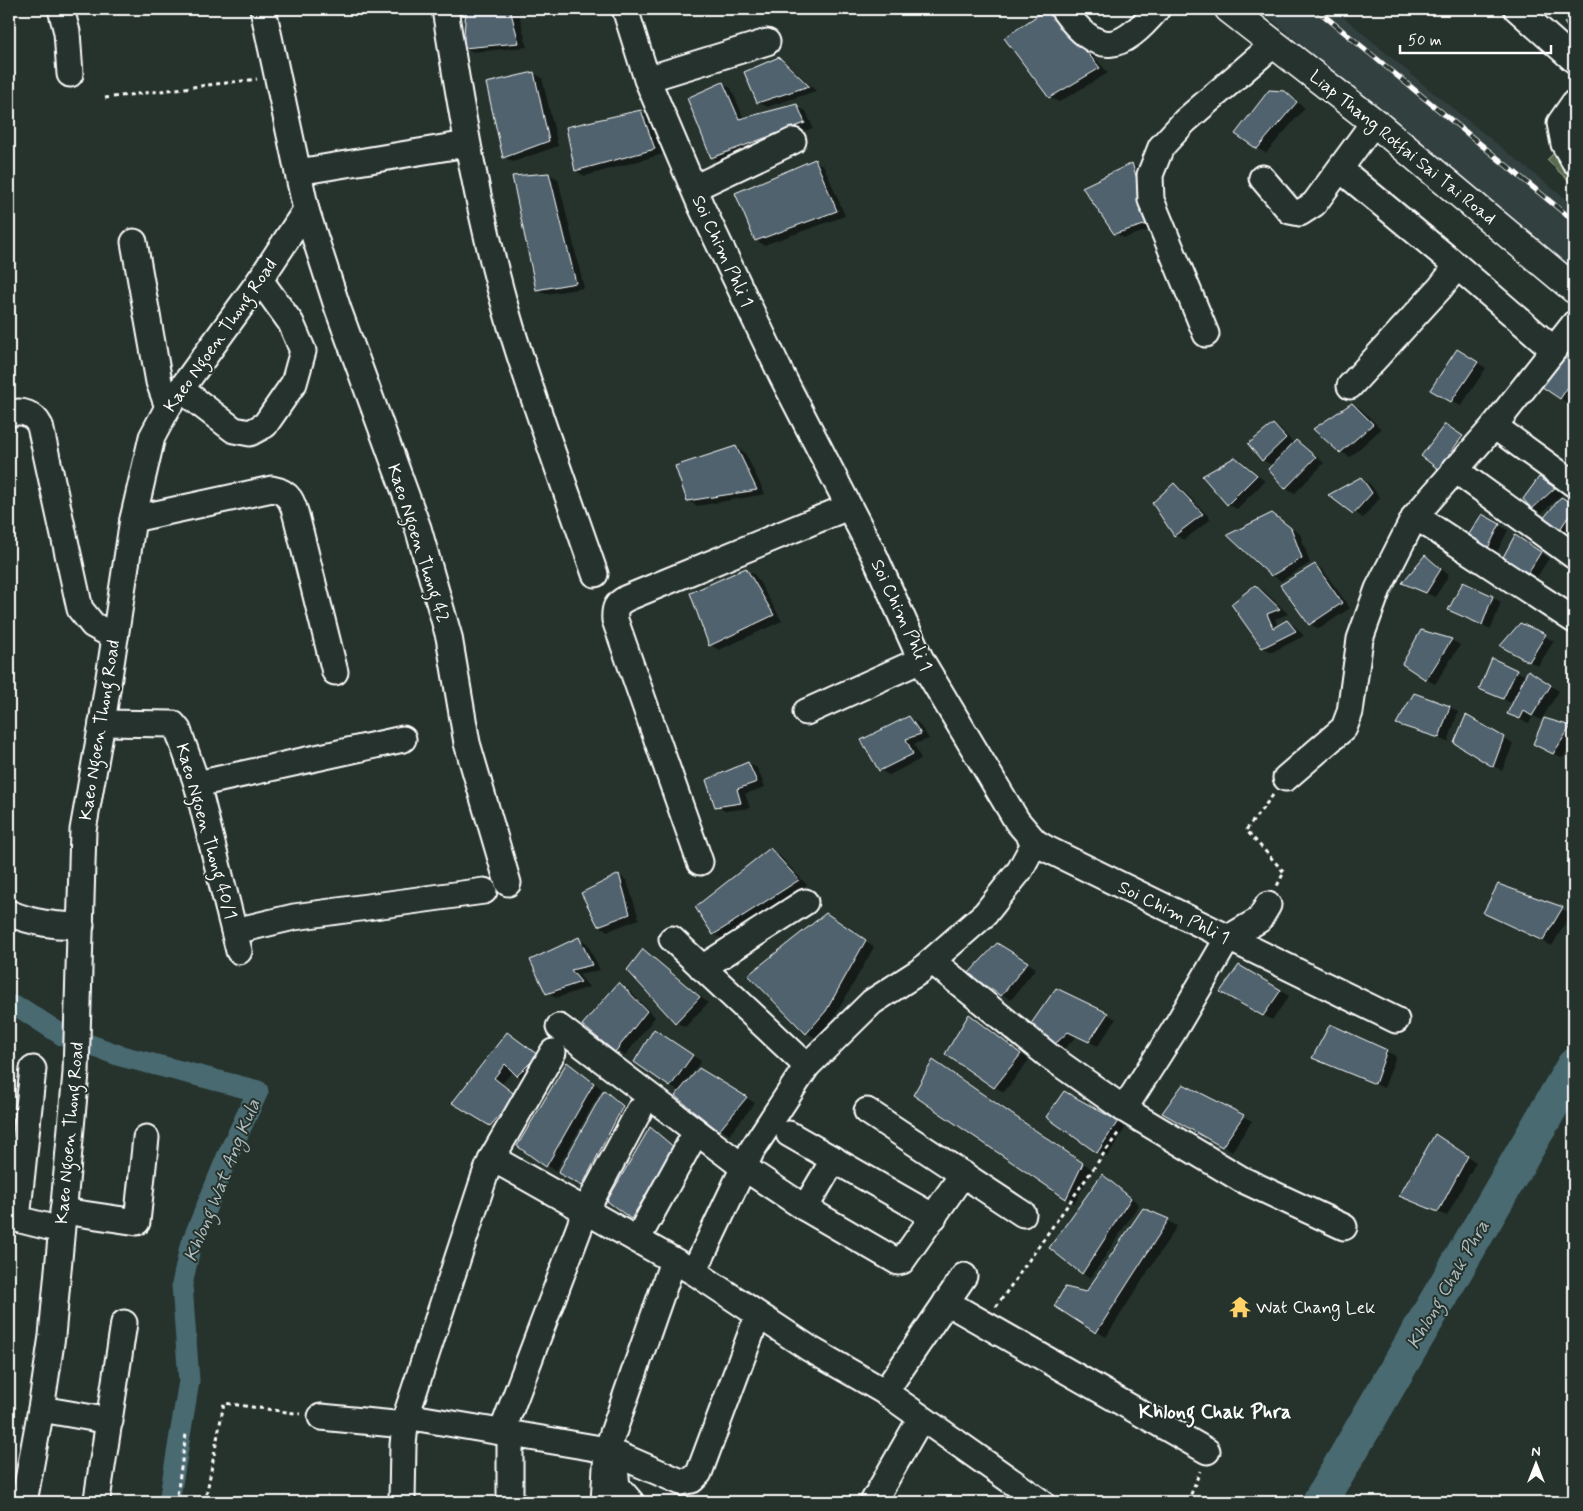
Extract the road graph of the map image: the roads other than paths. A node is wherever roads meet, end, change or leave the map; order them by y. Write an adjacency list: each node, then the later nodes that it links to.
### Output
1 (61, 9): 12 (street)
2 (445, 9): 17 (street)
3 (625, 9): 13 (street, Soi Chim Phli 1)
4 (1064, 9): 5 (street)
5 (1158, 9)
6 (1229, 9): 10 (main road, Liap Thang Rotfai Sai Tai Road)
7 (1517, 9): 11 (street)
8 (270, 10): 20 (street)
9 (767, 42): 13 (street)
10 (1274, 44): 15 (main road, Liap Thang Rotfai Sai Tai Road); 29 (street)
11 (1574, 60)
12 (70, 74)
13 (647, 79): 22 (street, Soi Chim Phli 1)
14 (1574, 102): 18 (street)
15 (1374, 122): 19 (street); 27 (main road, Liap Thang Rotfai Sai Tai Road)
16 (793, 141): 22 (street)
17 (467, 144): 20 (street); 41 (street)
18 (1574, 161)
19 (1340, 169): 21 (street); 25 (street)
20 (298, 172): 23 (street)
21 (1262, 178)
22 (694, 188): 37 (street, Soi Chim Phli 1)
23 (306, 210): 26 (street, Kaeo Ngoen Thong Road); 53 (street, Kaeo Ngoen Thong 42)
24 (134, 242): 32 (street)
25 (1457, 266): 30 (street); 31 (street)
26 (260, 280): 32 (street, Kaeo Ngoen Thong Road); 32 (street)
27 (1574, 289)
28 (1574, 324): 30 (street)
29 (1206, 334)
30 (1553, 349): 34 (street)
31 (1350, 386)
32 (175, 398): 39 (street, Kaeo Ngoen Thong Road)
33 (9, 414): 43 (street)
34 (1494, 426): 35 (street); 36 (street)
35 (1454, 469): 38 (street); 40 (street)
36 (1574, 484)
37 (848, 507): 44 (street, Soi Chim Phli 1); 52 (street)
38 (1415, 516): 42 (street); 49 (street)
39 (133, 519): 43 (street, Kaeo Ngoen Thong Road); 45 (street)
40 (1574, 556)
41 (594, 574)
42 (1574, 620)
43 (115, 637): 47 (street, Kaeo Ngoen Thong Road)
44 (921, 660): 46 (street); 51 (street, Soi Chim Phli 1)
45 (335, 672)
46 (806, 712)
47 (102, 723): 50 (street, Kaeo Ngoen Thong 40/1); 58 (street, Kaeo Ngoen Thong Road)
48 (403, 739): 50 (street)
49 (1286, 778)
50 (197, 784): 54 (street, Kaeo Ngoen Thong 40/1)
51 (1035, 842): 59 (street, Soi Chim Phli 1); 61 (street)
52 (700, 862)
53 (508, 883)
54 (484, 891)
55 (805, 902): 62 (street)
56 (1268, 905): 59 (street)
57 (9, 913): 58 (street)
58 (81, 925): 82 (street, Kaeo Ngoen Thong Road)
59 (1228, 938): 63 (street, Soi Chim Phli 1); 70 (street)
60 (672, 940): 62 (street)
61 (932, 961): 66 (street); 70 (street)
62 (702, 968): 66 (street)
63 (1396, 1020)
64 (559, 1027): 76 (street)
65 (553, 1052): 74 (street)
66 (808, 1066): 76 (street)
67 (33, 1069): 82 (street)
68 (639, 1111): 79 (street)
69 (866, 1111): 77 (street)
70 (1128, 1111): 83 (street)
71 (790, 1134): 75 (street)
72 (146, 1138): 82 (street)
73 (690, 1143): 84 (street)
74 (492, 1158): 79 (street); 96 (street)
75 (834, 1159): 78 (street); 81 (street)
76 (743, 1167): 78 (street); 86 (street)
77 (963, 1174): 80 (street); 81 (street)
78 (805, 1208): 81 (street)
79 (586, 1210): 84 (street); 97 (street)
80 (1023, 1214)
81 (934, 1217)
82 (62, 1221): 92 (street, Kaeo Ngoen Thong Road)
83 (1344, 1227)
84 (638, 1238): 85 (street)
85 (673, 1260): 86 (street); 98 (street)
86 (694, 1272): 89 (street)
87 (964, 1276): 88 (street)
88 (946, 1302): 91 (street); 99 (street)
89 (758, 1315): 91 (street); 98 (street)
90 (124, 1323): 95 (street)
91 (884, 1392): 94 (street)
92 (42, 1409): 95 (street); 101 (street, Kaeo Ngoen Thong Road)
93 (321, 1416): 96 (street)
94 (921, 1418): 106 (street); 107 (street)
95 (110, 1421): 100 (street)
96 (405, 1421): 97 (street); 102 (street)
97 (506, 1432): 98 (street); 103 (street)
98 (610, 1451): 104 (street); 105 (street)
99 (1207, 1451)
100 (97, 1499)
101 (24, 1502)
102 (402, 1502)
103 (510, 1502)
104 (604, 1502)
105 (631, 1502)
106 (873, 1502)
107 (1041, 1502)

